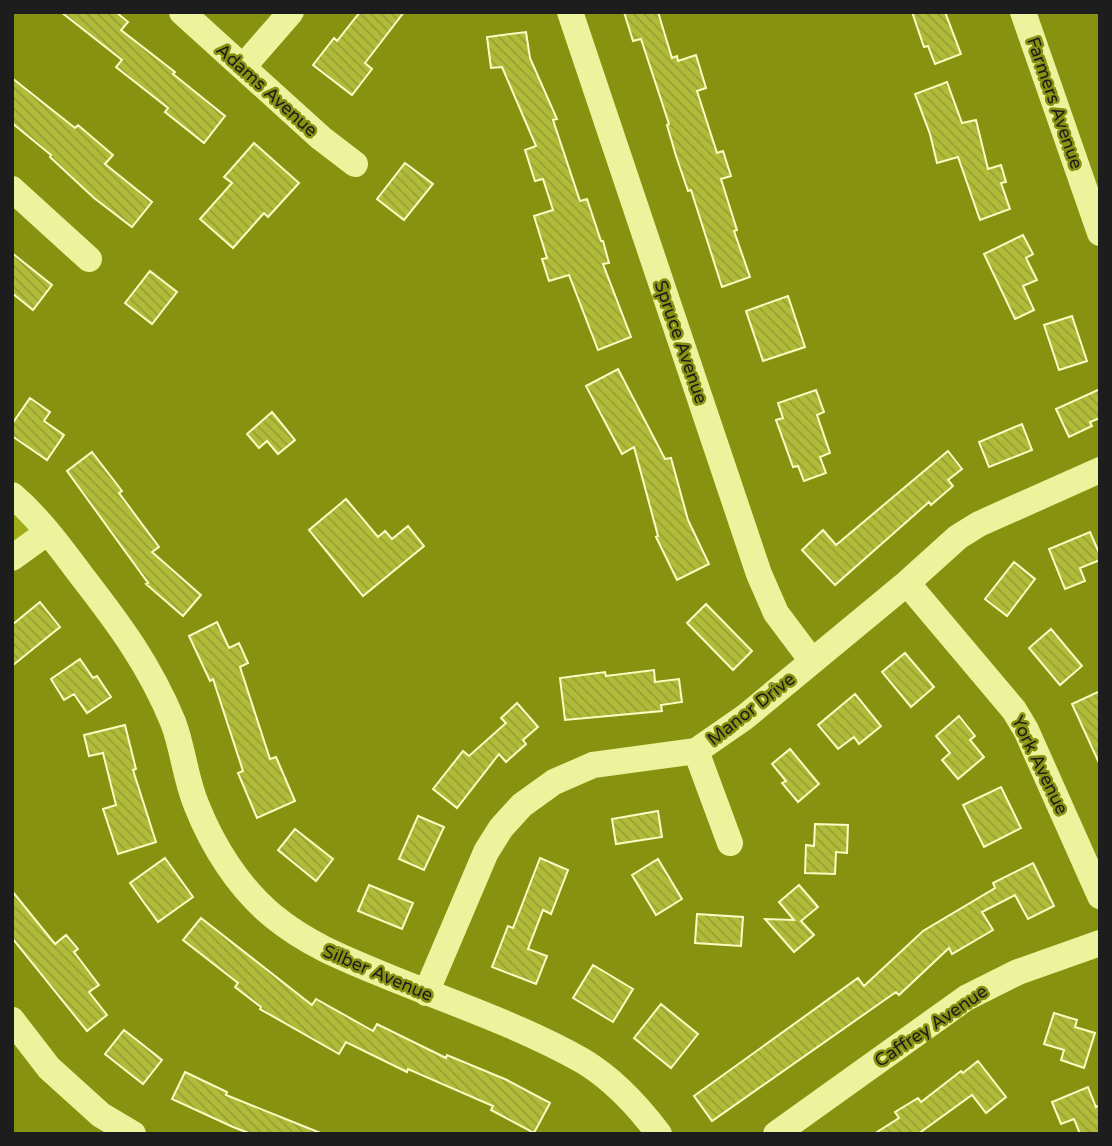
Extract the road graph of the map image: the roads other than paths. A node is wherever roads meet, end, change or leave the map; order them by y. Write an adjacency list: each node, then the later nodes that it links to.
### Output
1 (182, 12): 5 (street, Adams Avenue)
2 (291, 12): 5 (street)
3 (570, 12): 15 (street, Spruce Avenue)
4 (1023, 12): 8 (street, Farmers Avenue)
5 (243, 67): 6 (street, Adams Avenue)
6 (355, 164)
7 (12, 189): 9 (street)
8 (1100, 233)
9 (89, 259)
10 (1100, 470): 14 (street, Manor Drive)
11 (12, 495): 12 (street, Silber Avenue)
12 (48, 532): 13 (street); 20 (street, Silber Avenue)
13 (12, 558)
14 (907, 583): 15 (street, Manor Drive); 18 (street, York Avenue)
15 (812, 661): 16 (street, Manor Drive)
16 (696, 751): 17 (street); 20 (street, Manor Drive)
17 (730, 843)
18 (1100, 896)
19 (1100, 943): 24 (street, Caffrey Avenue)
20 (426, 993): 23 (street, Silber Avenue)
21 (12, 1020): 22 (street)
22 (133, 1134)
23 (659, 1134)
24 (775, 1134)

